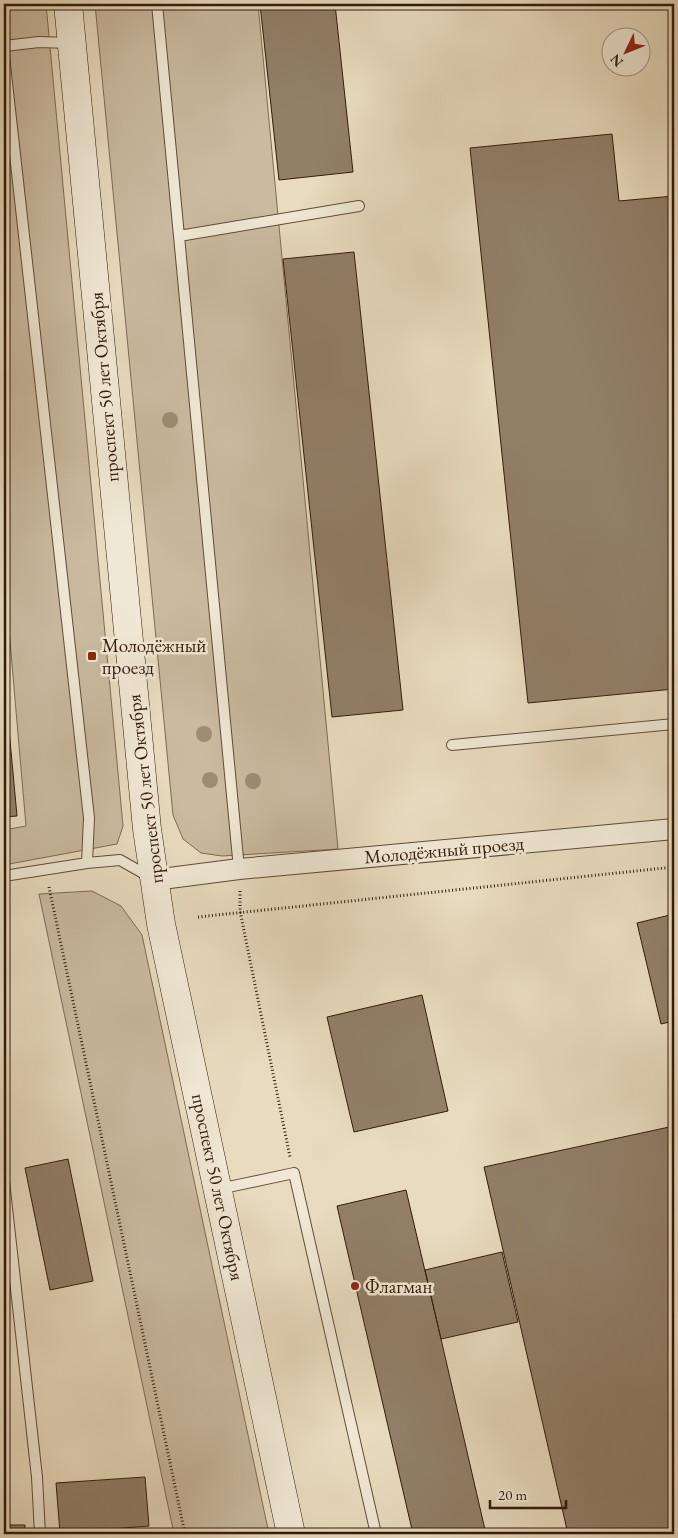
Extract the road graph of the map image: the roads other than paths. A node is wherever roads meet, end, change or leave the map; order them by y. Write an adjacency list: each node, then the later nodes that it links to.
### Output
1 (68, 4): 3 (main road, проспект 50 лет Октября)
2 (157, 4): 7 (lane)
3 (72, 43): 4 (lane); 14 (main road, проспект 50 лет Октября)
4 (4, 46)
5 (4, 56): 11 (lane)
6 (359, 206): 7 (lane)
7 (179, 236): 12 (lane)
8 (674, 724): 9 (lane)
9 (452, 745)
10 (674, 829): 12 (street, Молодёжный проезд)
11 (88, 863): 13 (lane); 14 (lane)
12 (239, 869): 14 (street, Молодёжный проезд)
13 (4, 876)
14 (154, 880): 16 (main road, проспект 50 лет Октября)
15 (4, 1181): 17 (lane)
16 (219, 1189): 18 (main road, проспект 50 лет Октября); 19 (lane)
17 (40, 1534)
18 (291, 1534)
19 (376, 1534)

